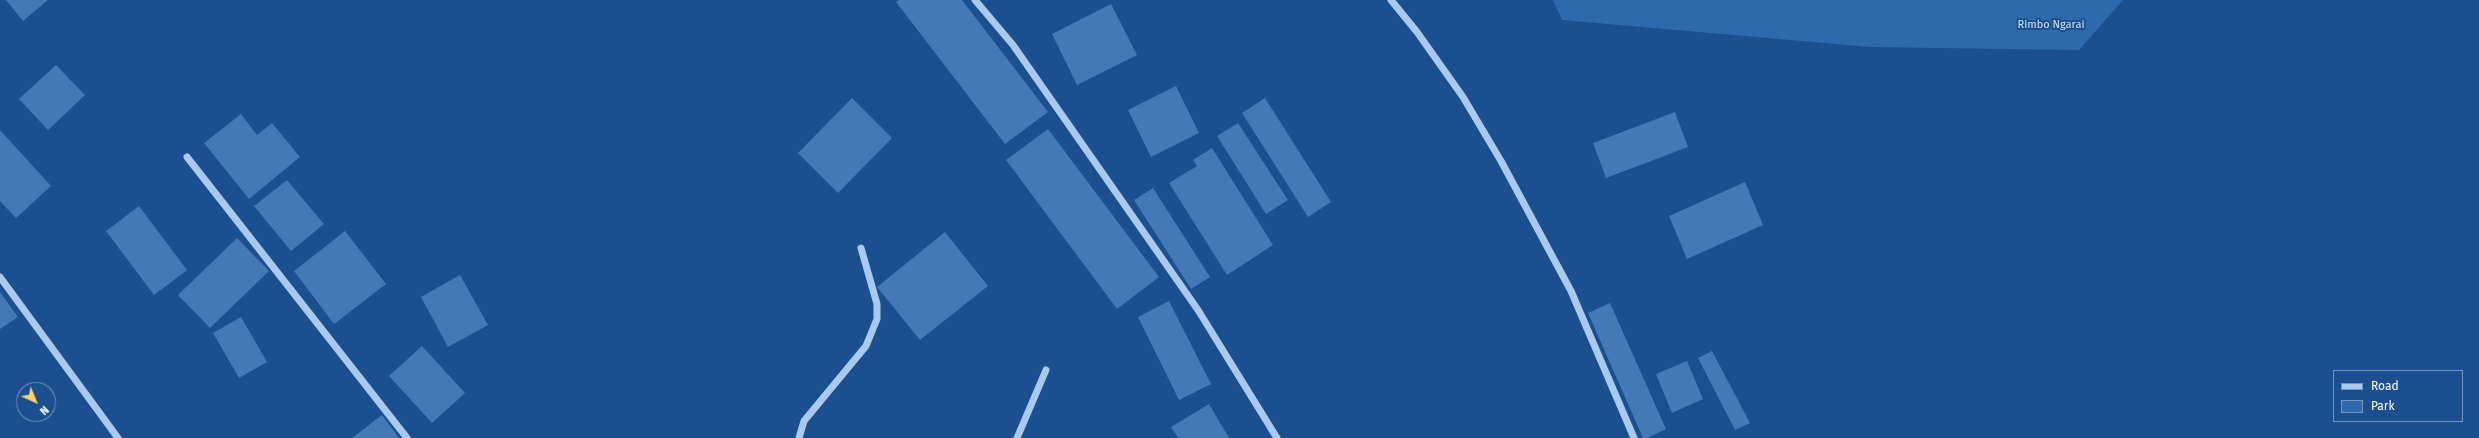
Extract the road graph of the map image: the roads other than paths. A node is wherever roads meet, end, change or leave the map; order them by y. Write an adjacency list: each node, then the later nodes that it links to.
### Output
1 (975, 0): 11 (street)
2 (1391, 0): 12 (street)
3 (188, 157): 8 (street)
4 (861, 248): 9 (street)
5 (0, 277): 7 (street)
6 (1046, 370): 10 (street)
7 (118, 438)
8 (407, 438)
9 (799, 438)
10 (1016, 438)
11 (1277, 438)
12 (1634, 438)

